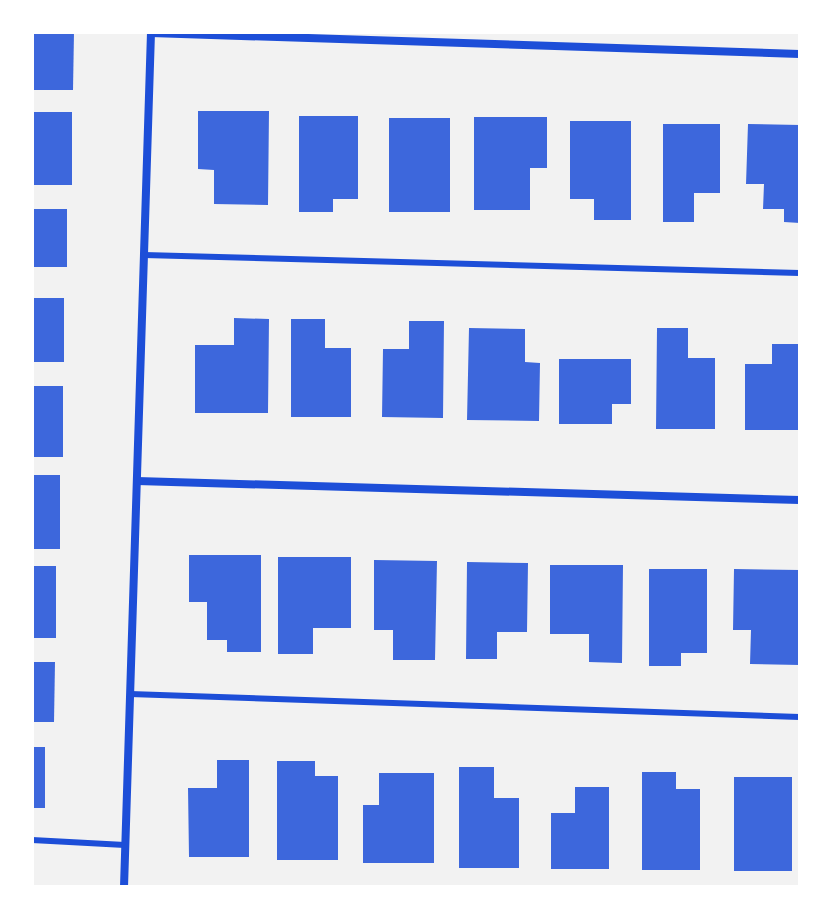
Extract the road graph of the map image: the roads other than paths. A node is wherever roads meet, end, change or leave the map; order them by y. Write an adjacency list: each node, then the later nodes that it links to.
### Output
1 (151, 32): 2 (street); 3 (street)
2 (800, 54)
3 (144, 255): 4 (lane); 5 (street)
4 (800, 273)
5 (137, 481): 6 (street); 7 (street)
6 (800, 500)
7 (130, 694): 8 (lane); 10 (street)
8 (800, 717)
9 (32, 840): 10 (lane)
10 (125, 845): 11 (street)
11 (124, 887)

